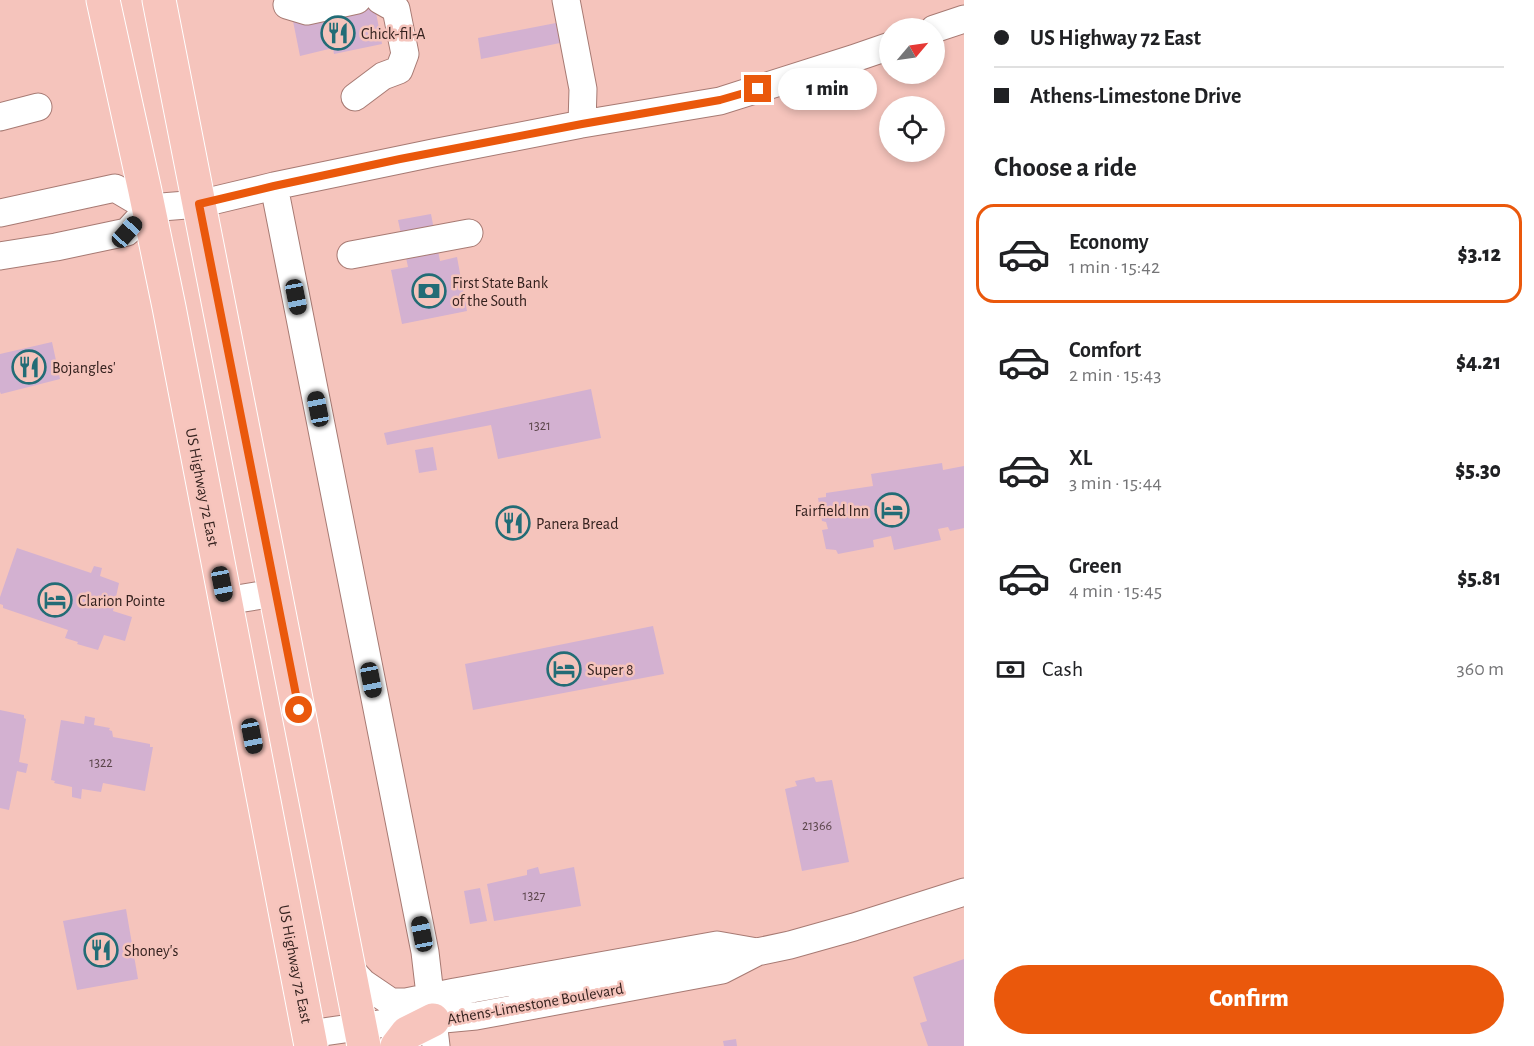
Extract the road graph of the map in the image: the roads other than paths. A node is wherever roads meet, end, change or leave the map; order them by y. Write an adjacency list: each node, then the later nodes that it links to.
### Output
1 (103, 0): 16 (highway, US Highway 72 East)
2 (159, 0): 15 (highway)
3 (357, 0): 6 (street)
4 (380, 0): 10 (street)
5 (566, 0): 13 (street)
6 (287, 5)
7 (964, 19): 8 (street)
8 (945, 25)
9 (879, 50): 13 (street)
10 (355, 97)
11 (38, 107): 12 (street)
12 (0, 117)
13 (582, 124): 14 (street)
14 (274, 186): 15 (street); 25 (street)
15 (199, 204): 16 (street); 21 (highway)
16 (149, 208): 17 (street); 20 (street); 22 (highway, US Highway 72 East)
17 (0, 213)
18 (469, 233): 19 (street)
19 (351, 255)
20 (0, 256)
21 (275, 592): 22 (street); 24 (highway)
22 (225, 602): 27 (highway, US Highway 72 East)
23 (964, 892): 25 (street, Athens-Limestone Boulevard)
24 (349, 968): 25 (street, Athens-Limestone Boulevard); 26 (highway)
25 (433, 1021): 26 (street, Athens-Limestone Boulevard); 28 (highway)
26 (362, 1036): 27 (street, Athens-Limestone Boulevard)
27 (310, 1040)
28 (397, 1046)

